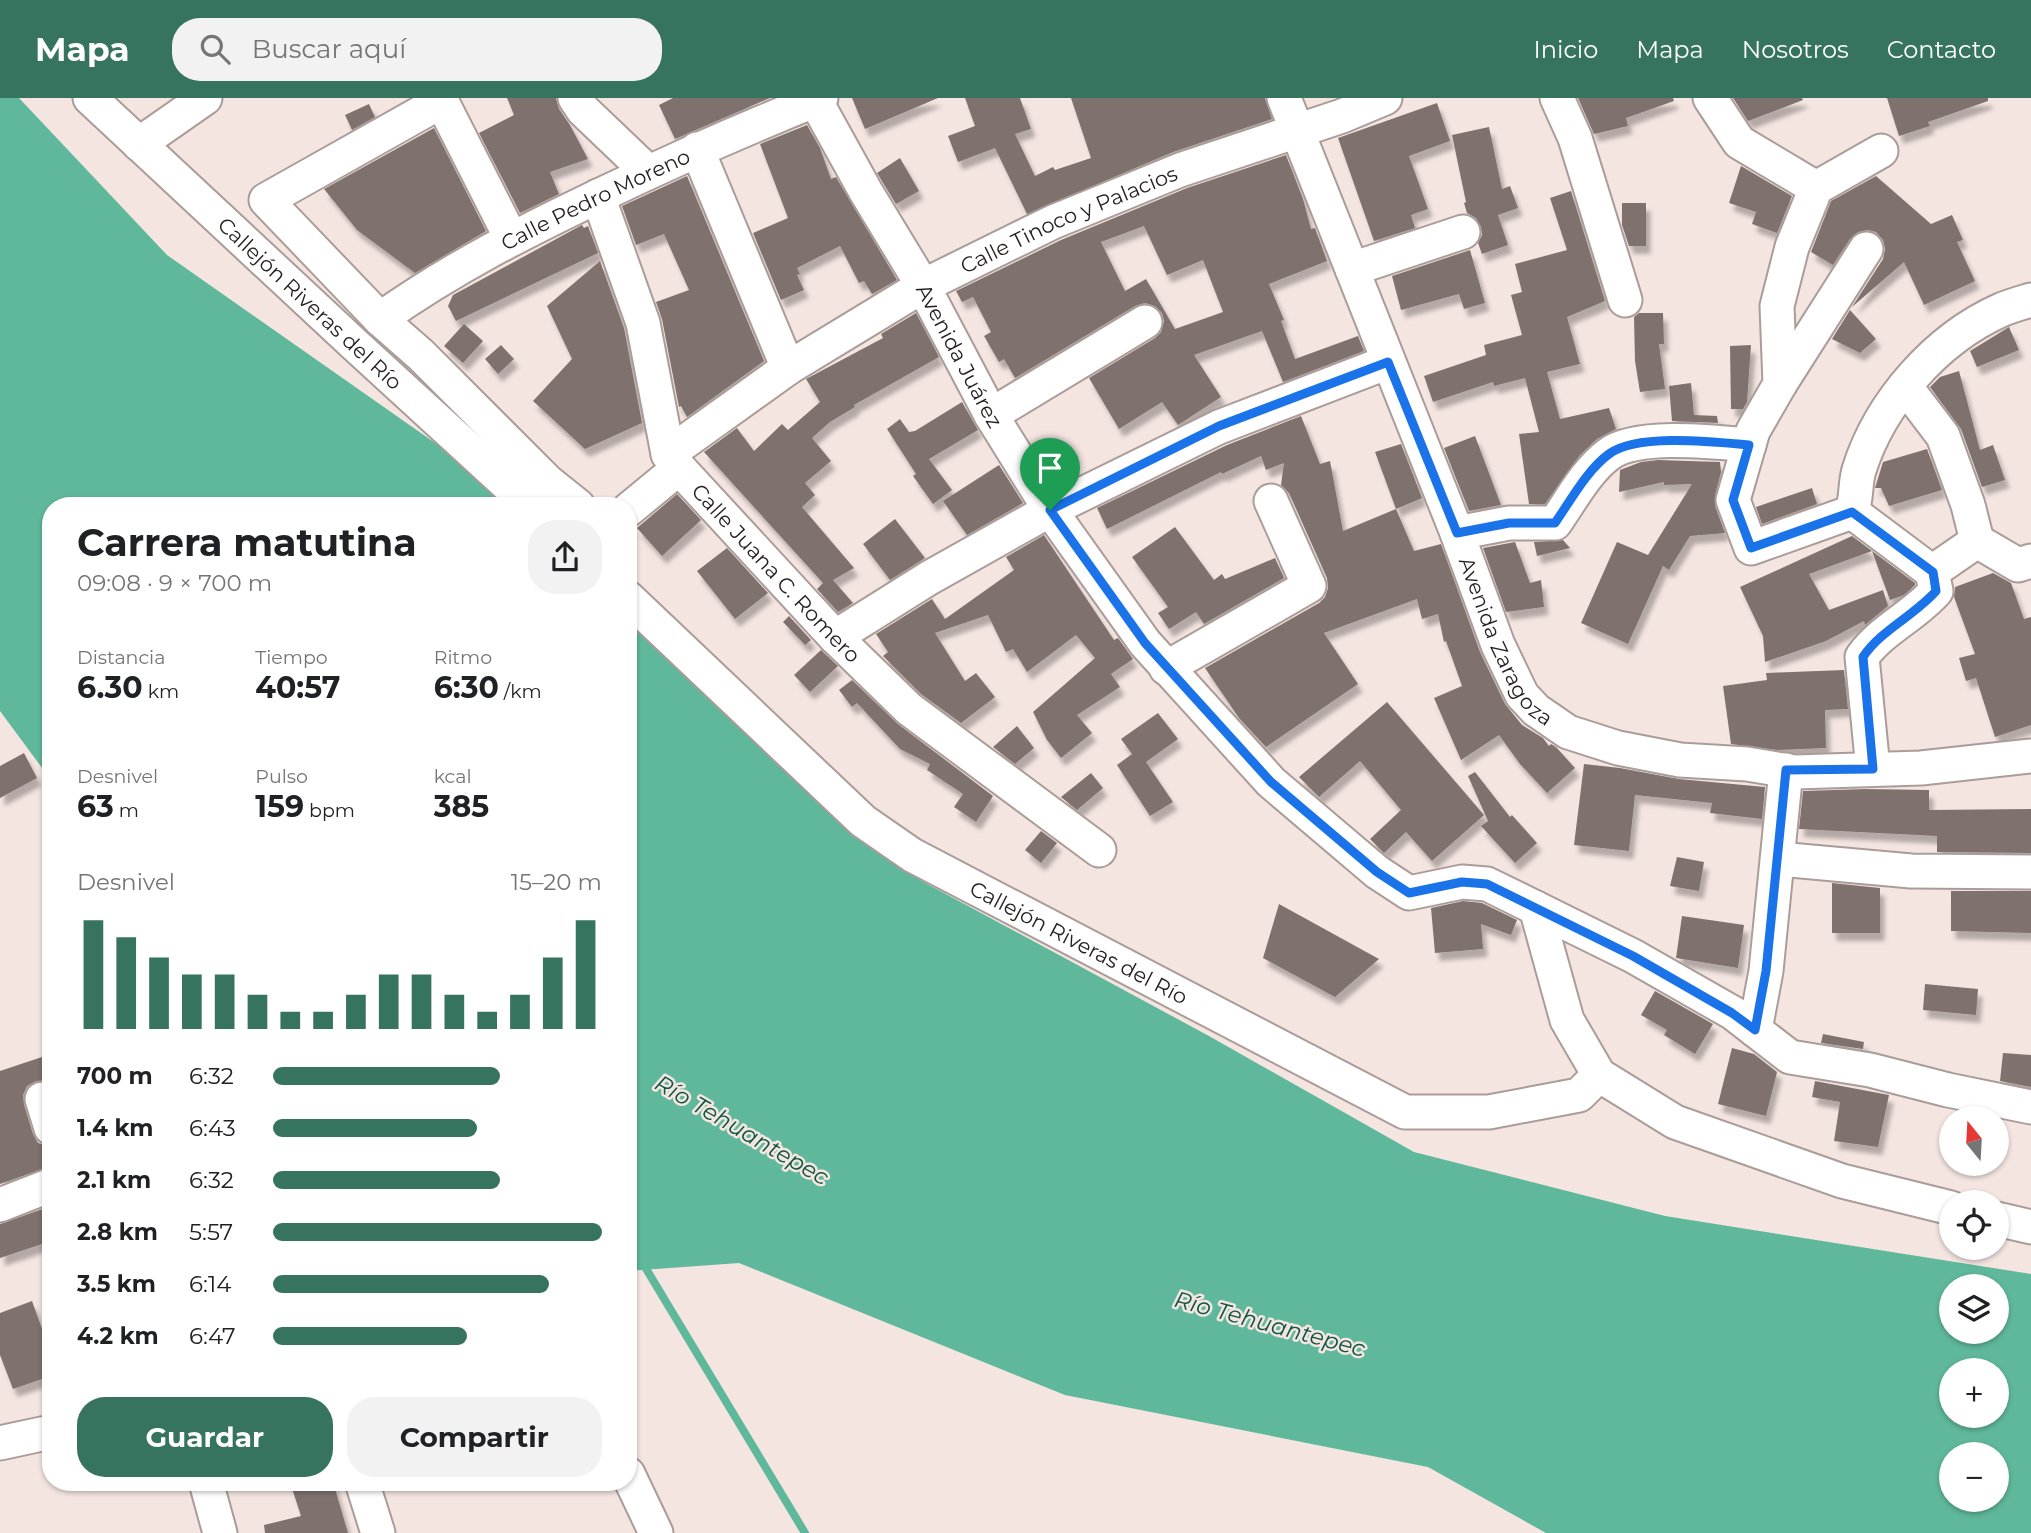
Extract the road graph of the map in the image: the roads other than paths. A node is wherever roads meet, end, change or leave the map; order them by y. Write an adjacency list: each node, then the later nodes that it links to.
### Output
1 (90, 98): 11 (street, Callejón Riveras del Río)
2 (205, 98): 11 (street)
3 (575, 98): 14 (street)
4 (1284, 98): 10 (street, Avenida Zaragoza)
5 (1385, 98): 10 (street, Calle Tinoco y Palacios)
6 (1558, 98): 22 (street)
7 (1710, 98): 15 (street)
8 (817, 99): 12 (street, Calle Pedro Moreno); 21 (street, Avenida Juárez)
9 (441, 100): 18 (street); 24 (street)
10 (1298, 131): 20 (street, Avenida Zaragoza); 21 (street, Calle Tinoco y Palacios)
11 (139, 144): 33 (street, Callejón Riveras del Río)
12 (697, 149): 14 (street, Calle Pedro Moreno); 27 (street)
13 (1881, 151): 15 (street)
14 (648, 172): 16 (street, Calle Pedro Moreno)
15 (1816, 188): 28 (street)
16 (598, 196): 18 (street, Calle Pedro Moreno); 32 (street)
17 (1463, 232): 20 (street)
18 (511, 238): 24 (street, Calle Pedro Moreno)
19 (1866, 249): 28 (street)
20 (1352, 269): 26 (street, Avenida Zaragoza)
21 (923, 286): 27 (street, Calle Tinoco y Palacios); 30 (street, Avenida Juárez)
22 (1625, 300)
23 (2031, 300): 29 (street)
24 (380, 319): 34 (street)
25 (1145, 322): 30 (street)
26 (1388, 362): 37 (street); 39 (street, Avenida Zaragoza)
27 (788, 368): 32 (street, Calle Tinoco y Palacios)
28 (1780, 383): 31 (street)
29 (1905, 386): 38 (street); 40 (street)
30 (991, 415): 37 (street, Avenida Juárez)
31 (1749, 445): 38 (street); 39 (street)
32 (673, 461): 35 (street, Calle Tinoco y Palacios); 44 (street, Calle Juana C. Romero)
33 (521, 497)
34 (567, 497)
35 (637, 500)
36 (1271, 501): 45 (street)
37 (1050, 510): 44 (street); 45 (street, Avenida Juárez)
38 (1852, 512): 42 (street)
39 (1457, 533): 48 (street, Avenida Zaragoza)
40 (1977, 541): 41 (street); 42 (street)
41 (2031, 561)
42 (1933, 572): 47 (street)
43 (637, 607): 54 (street, Callejón Riveras del Río)
44 (835, 637): 49 (street, Calle Juana C. Romero)
45 (1166, 668): 52 (street, Avenida Juárez)
46 (2031, 756): 47 (street, Avenida Zaragoza)
47 (1873, 769): 48 (street, Avenida Zaragoza)
48 (1786, 770): 50 (street)
49 (1099, 850)
50 (1779, 859): 51 (street); 53 (street)
51 (2031, 872)
52 (1535, 908): 53 (street, Avenida Juárez); 54 (street)
53 (1755, 1030): 55 (street)
54 (1599, 1075): 58 (street)
55 (2031, 1107)
56 (42, 1189): 57 (street)
57 (0, 1205)
58 (1939, 1205)
59 (2009, 1222): 60 (street)
60 (2031, 1227)
61 (42, 1434): 62 (street)
62 (0, 1443)
63 (208, 1491): 66 (street)
64 (365, 1491): 67 (street)
65 (636, 1491): 68 (street)
66 (220, 1533)
67 (378, 1533)
68 (656, 1533)

